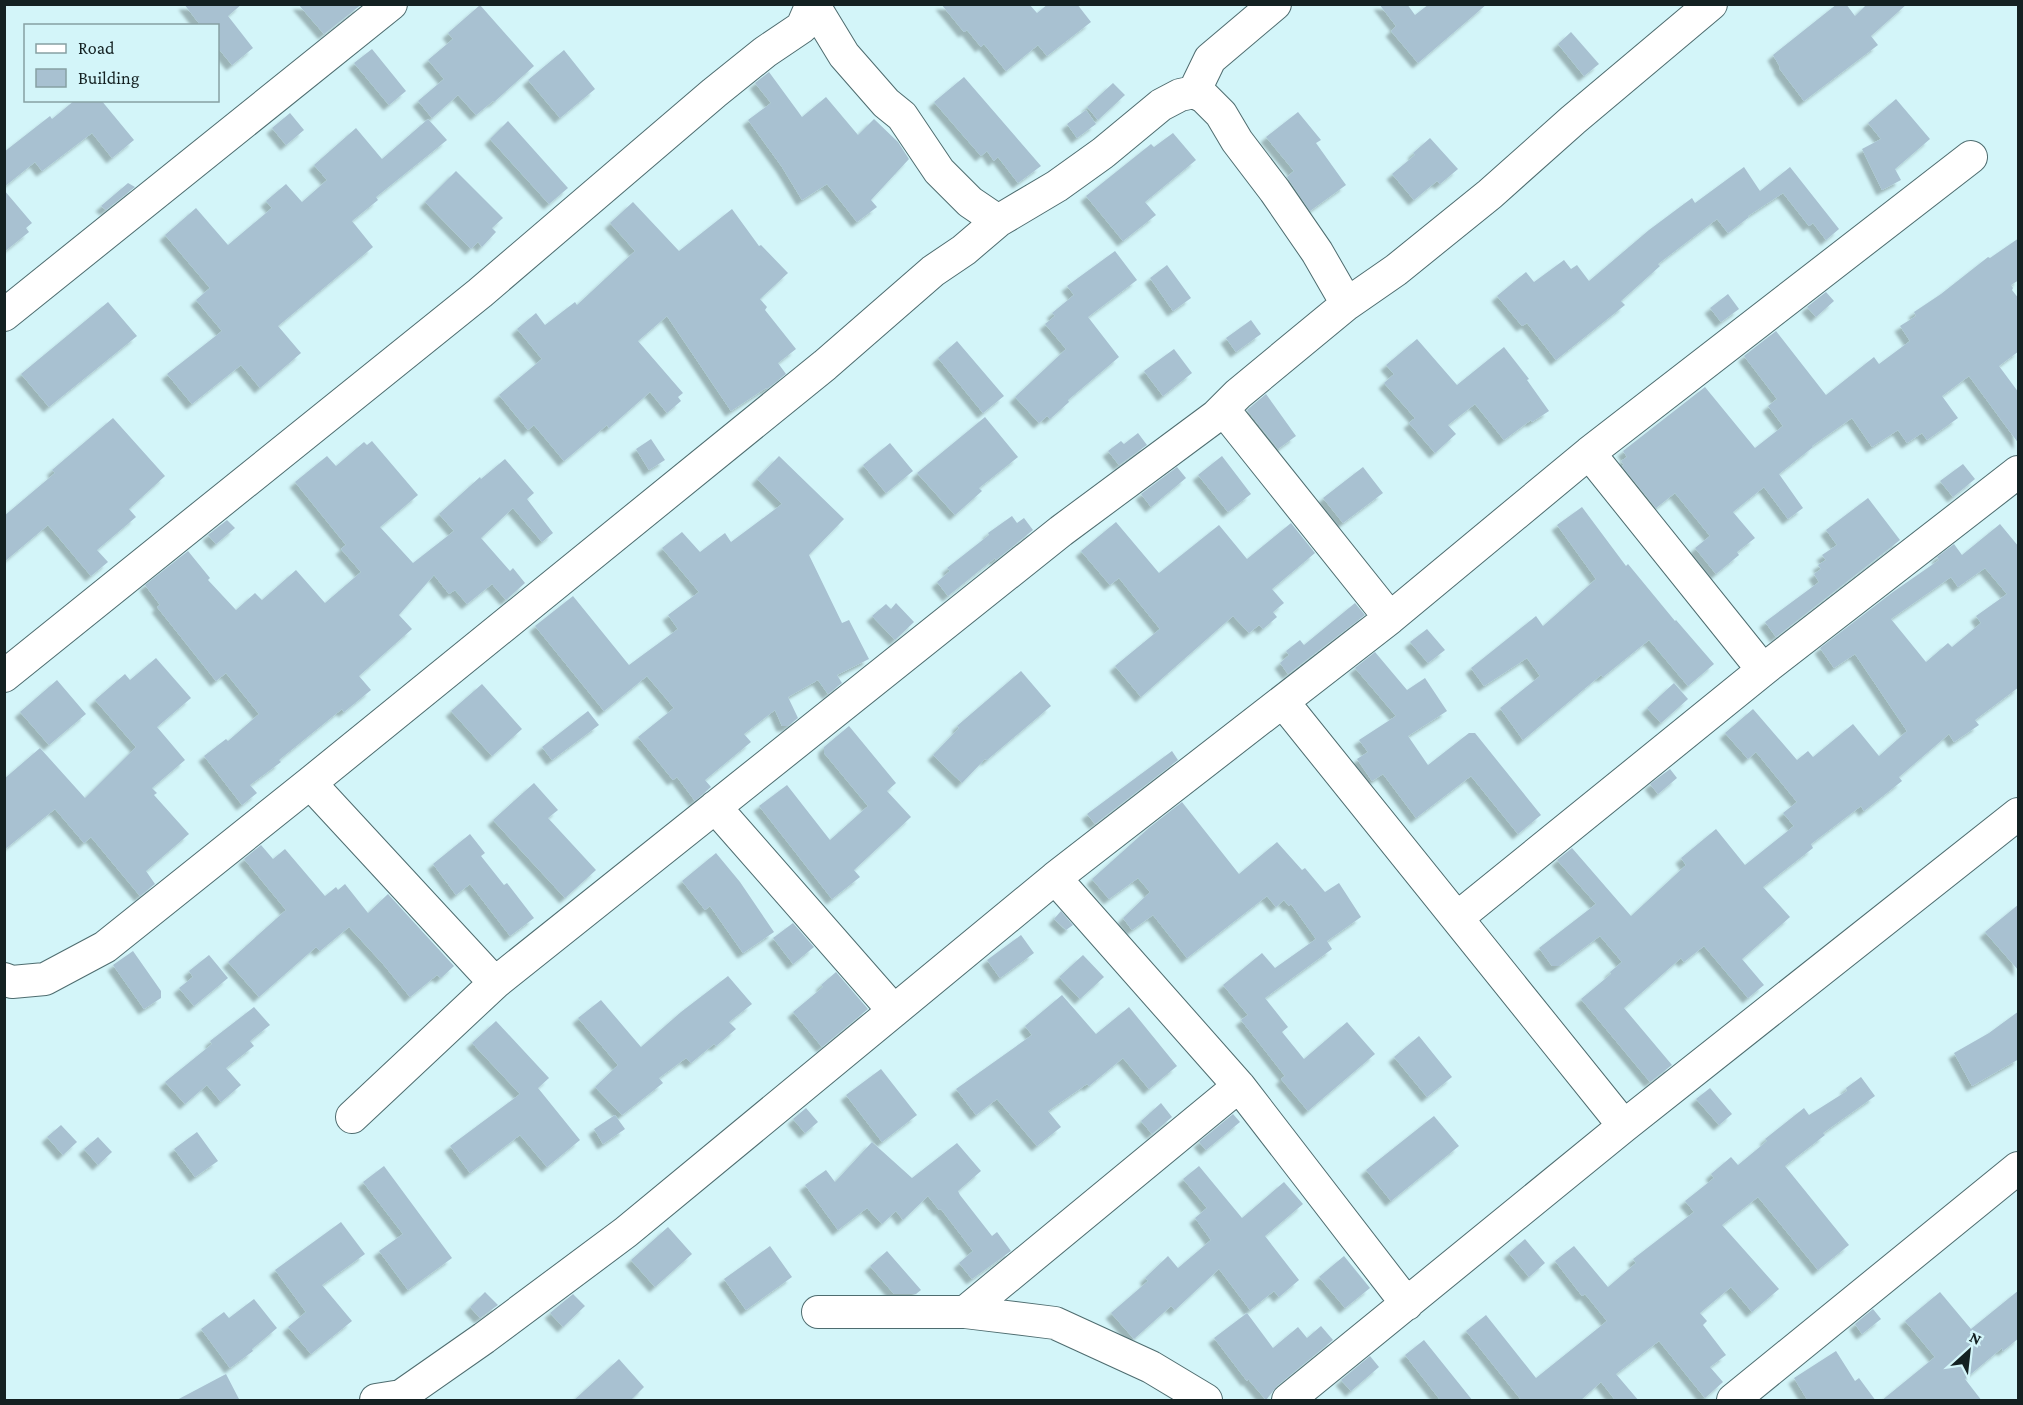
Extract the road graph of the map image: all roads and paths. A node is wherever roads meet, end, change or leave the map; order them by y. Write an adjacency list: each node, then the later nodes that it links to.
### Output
1 (391, 4): 9 (street)
2 (812, 4): 7 (street); 15 (street)
3 (1275, 4): 5 (street)
4 (1711, 4): 8 (street)
5 (1194, 92): 7 (street); 8 (street)
6 (1971, 157): 11 (street)
7 (998, 221): 17 (street)
8 (1347, 304): 10 (street)
9 (4, 315)
10 (1223, 409): 13 (street); 18 (street)
11 (1589, 453): 13 (street); 14 (street)
12 (2019, 472): 14 (street)
13 (1390, 618): 16 (street)
14 (1763, 670): 21 (street)
15 (4, 676)
16 (1283, 702): 20 (street); 21 (street)
17 (310, 783): 22 (street); 23 (street)
18 (715, 807): 23 (street); 24 (street)
19 (2019, 814): 27 (street)
20 (1055, 878): 24 (street); 25 (street)
21 (1457, 918): 27 (street)
22 (4, 979)
23 (495, 983): 26 (street)
24 (894, 1011): 32 (street)
25 (1239, 1086): 29 (street); 31 (street)
26 (351, 1117)
27 (1623, 1126): 29 (street)
28 (2019, 1168): 35 (street)
29 (1407, 1304): 34 (street)
30 (818, 1312): 31 (street)
31 (965, 1312): 33 (street)
32 (376, 1401)
33 (1206, 1401)
34 (1288, 1401)
35 (1733, 1401)

